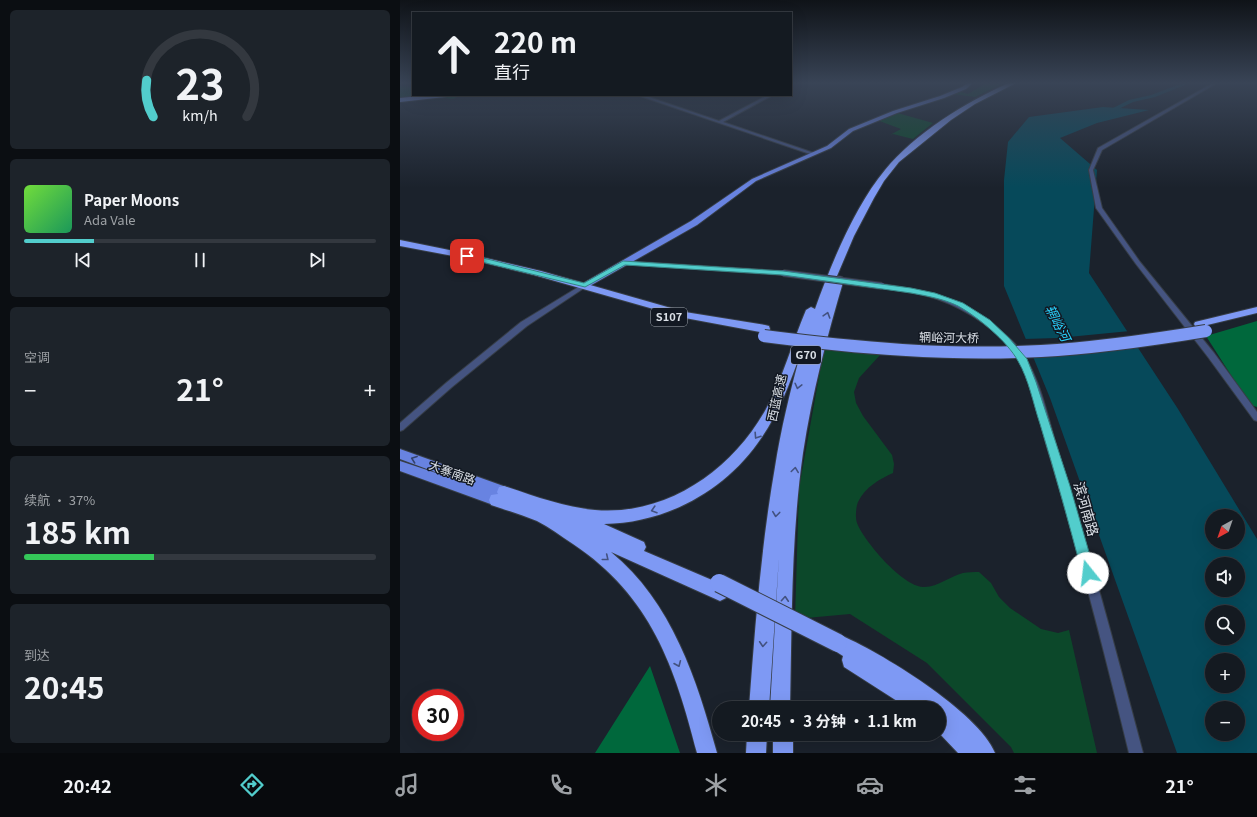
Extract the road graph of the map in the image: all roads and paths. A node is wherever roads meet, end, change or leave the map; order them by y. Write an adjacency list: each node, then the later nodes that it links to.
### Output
1 (708, 118): 7 (street)
2 (727, 118): 7 (street)
3 (880, 118): 8 (main road)
4 (949, 118): 11 (highway, 西蓝高速 / G70)
5 (956, 118): 29 (highway, G70, one-way to 5)
6 (1152, 118): 17 (street)
7 (720, 122): 8 (street)
8 (812, 153): 12 (main road)
9 (400, 243): 13 (highway, S107)
10 (400, 248): 13 (highway, S107)
11 (844, 249): 24 (highway, one-way to 24); 28 (highway, 西蓝高速 / G70, one-way to 28)
12 (623, 263): 13 (main road); 41 (street, 滨河南路, bridge)
13 (581, 288): 16 (highway, 辋峪河大桥 / S107, bridge); 20 (street)
14 (1257, 310): 16 (highway, S107)
15 (1257, 318): 16 (highway, S107)
16 (1202, 328)
17 (1248, 406): 18 (street); 19 (street)
18 (1257, 408)
19 (1257, 418)
20 (400, 428)
21 (400, 454): 23 (main road, 大寨南路, one-way to 21)
22 (400, 466): 23 (main road, 大寨南路)
23 (500, 496): 24 (highway); 25 (highway)
24 (555, 510): 26 (highway)
25 (538, 514): 26 (highway); 35 (highway, one-way to 35)
26 (720, 588): 27 (highway)
27 (838, 648): 30 (highway); 40 (highway)
28 (759, 701)
29 (781, 701)
30 (915, 701)
31 (946, 726): 39 (highway)
32 (757, 741): 36 (highway)
33 (779, 741): 37 (highway)
34 (783, 741): 38 (highway)
35 (706, 753)
36 (756, 753)
37 (779, 753)
38 (783, 753)
39 (973, 753)
40 (986, 753)
41 (1136, 753)

